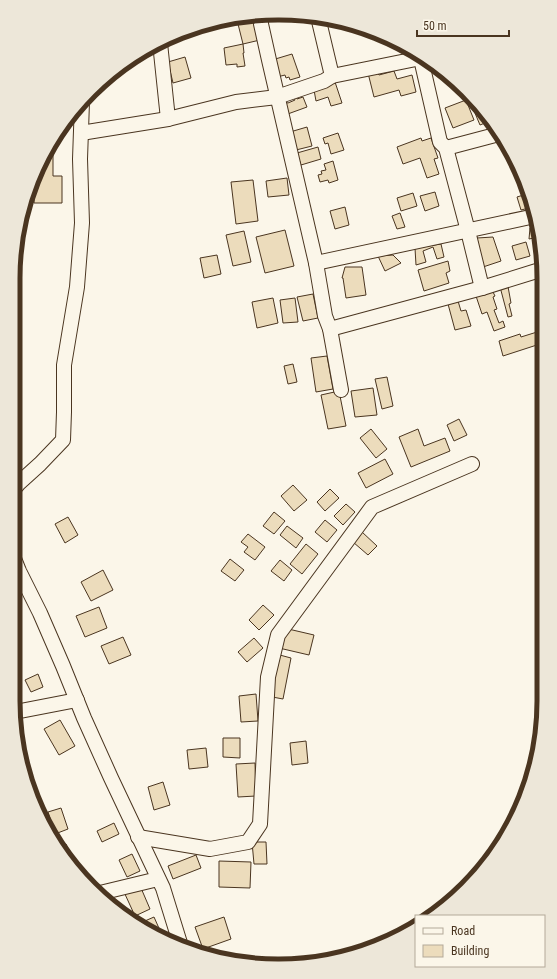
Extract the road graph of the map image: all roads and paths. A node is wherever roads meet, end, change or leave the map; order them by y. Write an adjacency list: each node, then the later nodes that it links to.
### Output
1 (261, 21): 7 (street)
2 (320, 23): 6 (street)
3 (161, 49): 9 (street)
4 (415, 60): 6 (street)
5 (425, 66): 12 (street)
6 (332, 76): 7 (street)
7 (277, 97): 9 (street); 15 (street)
8 (82, 111): 10 (street)
9 (168, 119): 10 (street)
10 (81, 133): 21 (street)
11 (493, 136): 12 (street)
12 (446, 148): 14 (street)
13 (529, 217): 14 (street)
14 (468, 231): 15 (street); 17 (street)
15 (316, 263): 18 (street)
16 (537, 271): 17 (street)
17 (482, 288): 18 (street)
18 (330, 329): 19 (street)
19 (341, 390)
20 (472, 464): 25 (street)
21 (20, 482)
22 (20, 573): 23 (street)
23 (77, 700): 24 (street); 25 (street)
24 (21, 711)
25 (138, 837): 26 (street)
26 (158, 879): 27 (street); 28 (street)
27 (105, 892)
28 (179, 938)

